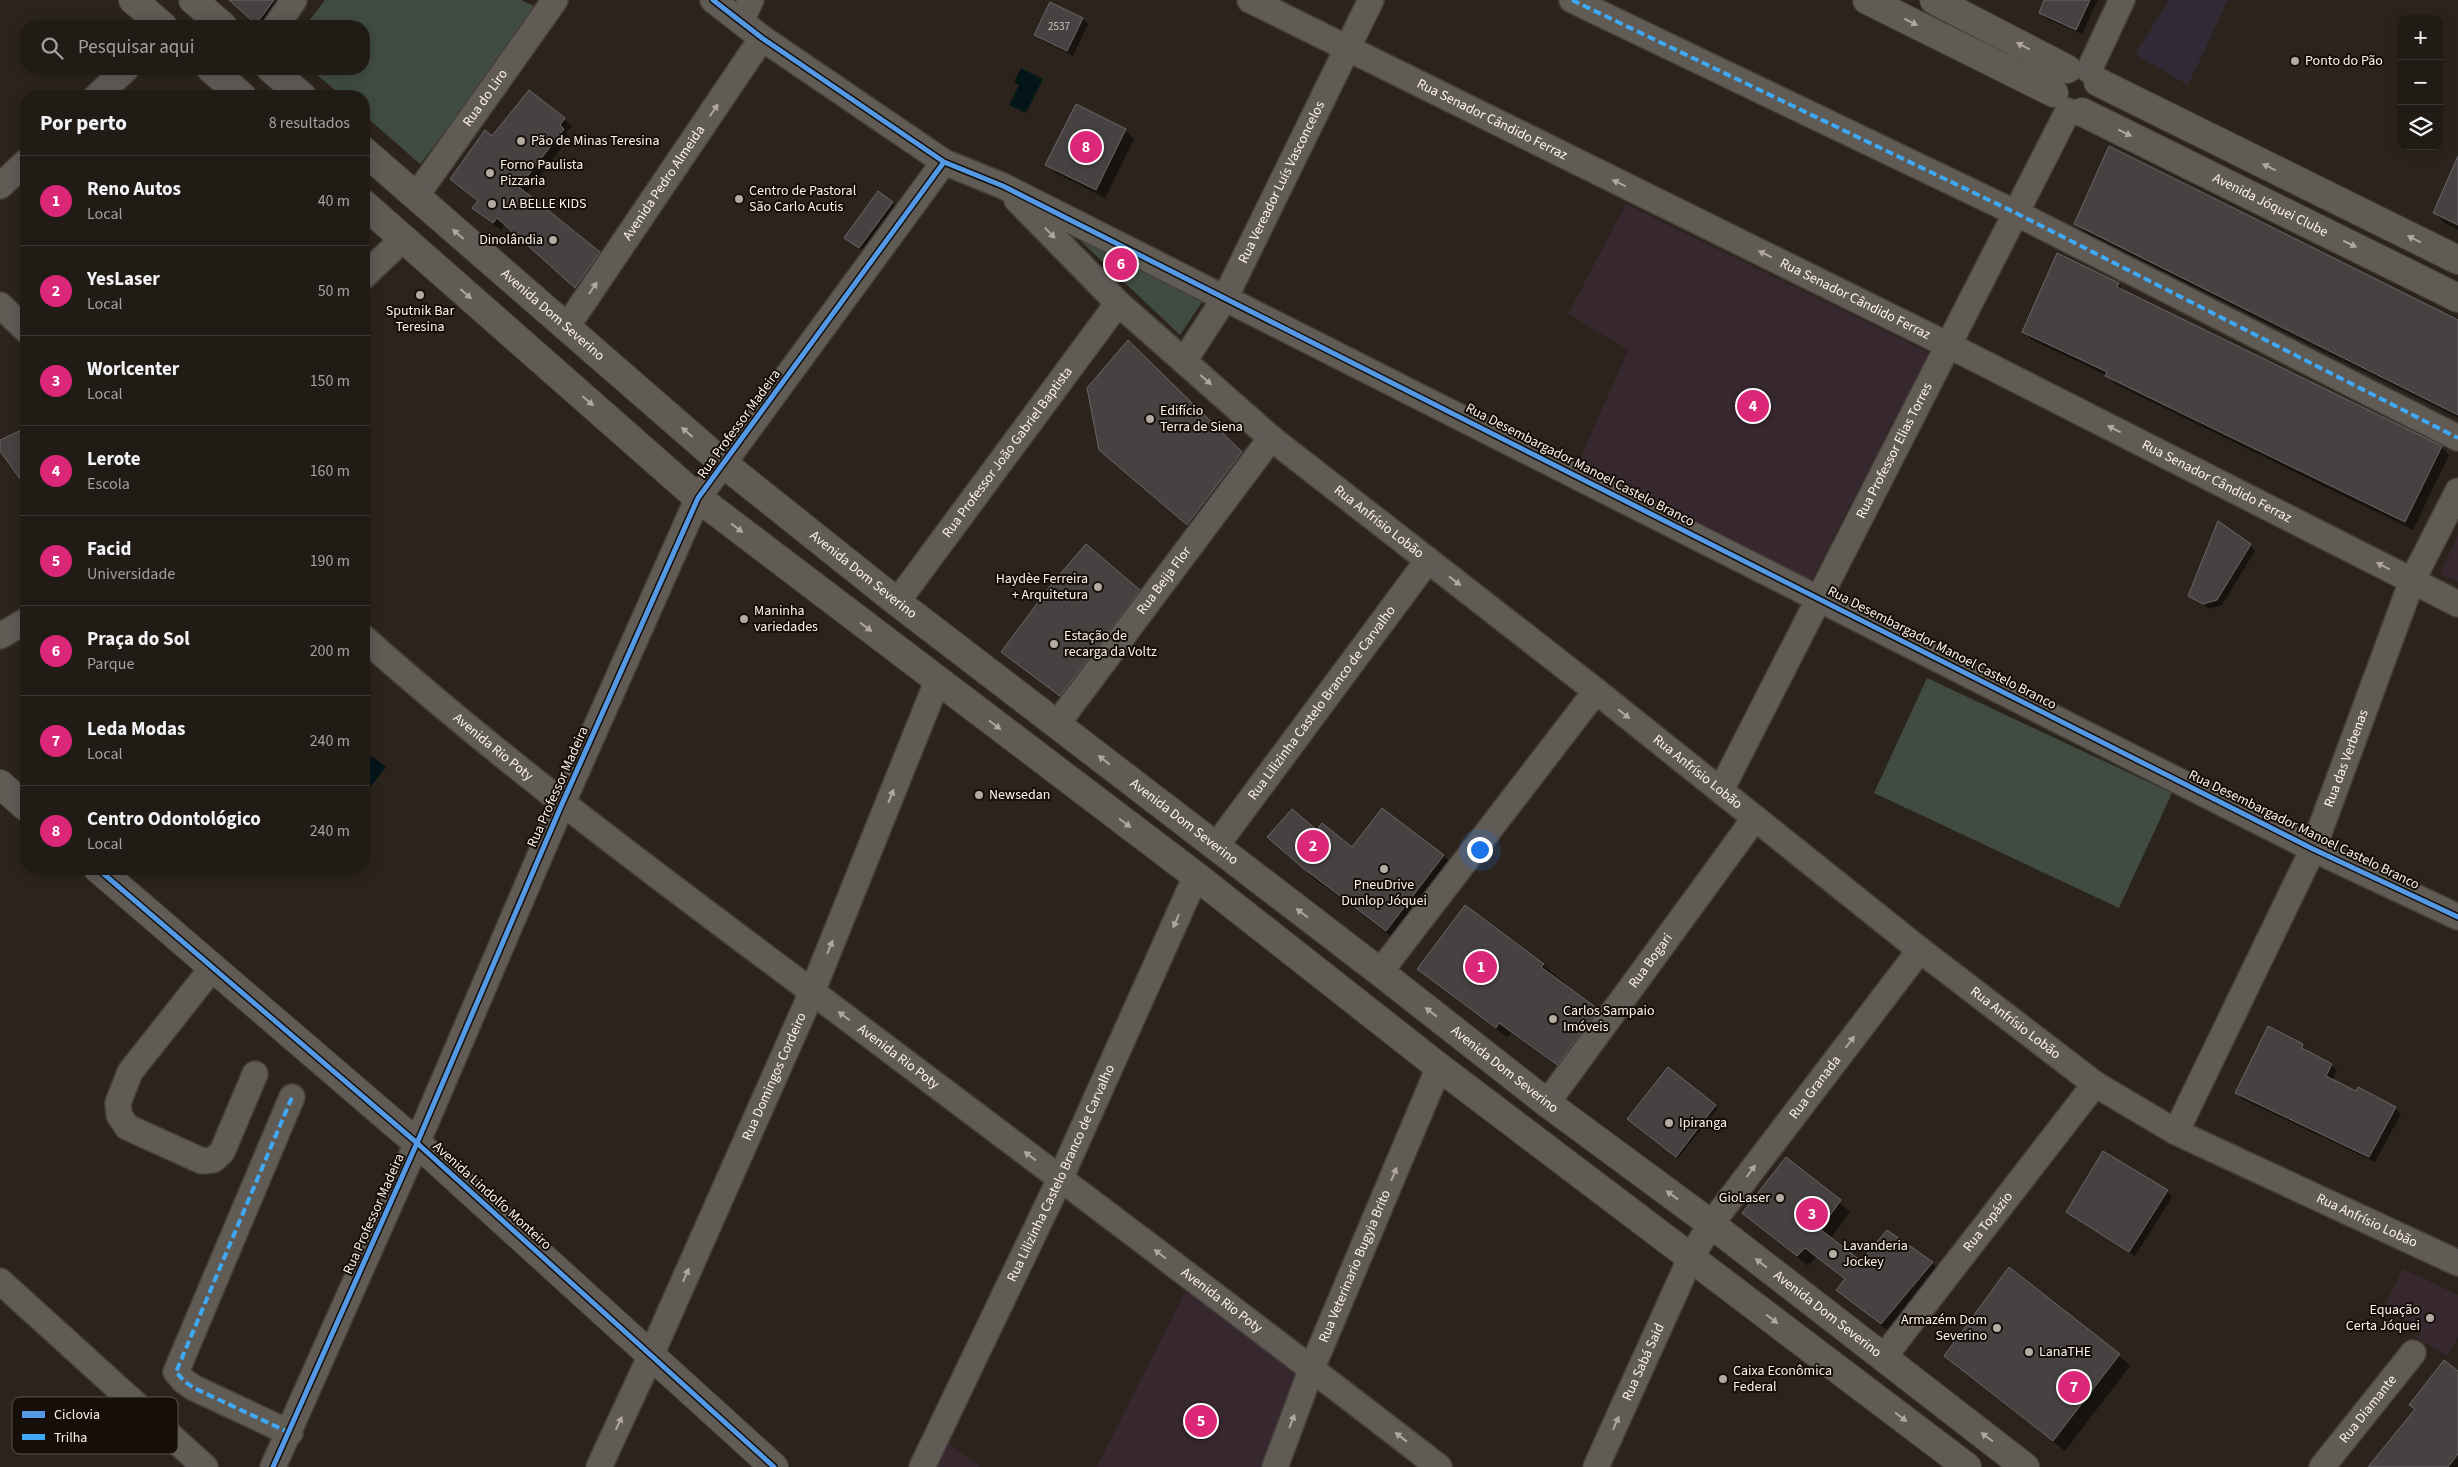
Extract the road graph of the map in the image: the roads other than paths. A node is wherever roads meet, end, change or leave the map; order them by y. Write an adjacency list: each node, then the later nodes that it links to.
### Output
1 (134, 0): 13 (main road)
2 (193, 0): 14 (main road)
3 (294, 0): 15 (street)
4 (555, 0): 31 (street, Rua do Liro)
5 (713, 0): 12 (street, Rua Desembargador Manoel Castelo Branco)
6 (1250, 0): 17 (street, Rua Senador Cândido Ferraz)
7 (1371, 0): 17 (street, Rua Vereador Luís Vasconcelos)
8 (1572, 0): 33 (street)
9 (1868, 0): 25 (main road, Avenida Jóquei Clube, one-way to 25)
10 (1934, 0): 18 (main road, one-way to 10)
11 (2122, 0): 18 (street)
12 (746, 10): 16 (street, Rua Desembargador Manoel Castelo Branco)
13 (156, 20)
14 (216, 20)
15 (280, 20)
16 (762, 38): 27 (street, Rua Desembargador Manoel Castelo Branco); 42 (street, Avenida Pedro Almeida, one-way to 16)
17 (1347, 49): 37 (street, Rua Vereador Luís Vasconcelos); 43 (street, Rua Senador Cândido Ferraz, one-way to 17)
18 (2084, 74): 25 (main road); 25 (main road); 35 (main road, one-way to 18)
19 (120, 75): 22 (street)
20 (218, 75): 23 (main road)
21 (278, 75): 24 (main road)
22 (103, 90)
23 (235, 90)
24 (295, 90)
25 (2068, 105): 33 (street, Rua Professor Elias Torres); 38 (main road, Avenida Jóquei Clube, one-way to 38)
26 (370, 155): 31 (main road, Avenida Dom Severino)
27 (944, 162): 30 (street, Rua Desembargador Manoel Castelo Branco); 47 (street, Rua Professor Madeira)
28 (20, 168): 29 (street)
29 (0, 186)
30 (1003, 186): 37 (street, Rua Desembargador Manoel Castelo Branco); 39 (street, Rua Anfrísio Lobão, one-way to 39)
31 (416, 196): 42 (main road, Avenida Dom Severino, one-way to 31)
32 (370, 209): 34 (main road)
33 (2016, 212): 43 (street, Rua Professor Elias Torres); 46 (street)
34 (403, 239): 36 (street); 49 (main road, one-way to 49)
35 (2458, 260)
36 (370, 270)
37 (1225, 298): 44 (street, Rua Vereador Luís Vasconcelos); 52 (street, Rua Desembargador Manoel Castelo Branco)
38 (2458, 298)
39 (1118, 303): 44 (street, Rua Anfrísio Lobão); 53 (street, Rua Professor João Gabriel Baptista)
40 (0, 305): 41 (street)
41 (20, 324)
42 (566, 328): 47 (main road, Avenida Dom Severino, one-way to 42)
43 (1948, 344): 51 (street, Rua Senador Cândido Ferraz, one-way to 43); 52 (street, Rua Professor Elias Torres)
44 (1184, 361): 45 (street, Rua Anfrísio Lobão, one-way to 45)
45 (1271, 438): 50 (street, Rua Anfrísio Lobão); 60 (street, Rua Beija Flor)
46 (2458, 438)
47 (724, 464): 49 (street, Rua Professor Madeira); 53 (main road, Avenida Dom Severino)
48 (2458, 491): 51 (street, Rua das Verbenas)
49 (698, 498): 58 (main road, one-way to 58); 64 (street, Rua Professor Madeira)
50 (1428, 560): 59 (street, Rua Anfrísio Lobão, one-way to 59); 66 (street, Rua Lilizinha Castelo Branco de Carvalho)
51 (2412, 581): 54 (street, Rua Senador Cândido Ferraz); 67 (street, Rua das Verbenas)
52 (1819, 598): 62 (street, Rua Professor Elias Torres); 67 (street, Rua Desembargador Manoel Castelo Branco)
53 (897, 602): 60 (main road, Avenida Dom Severino)
54 (2458, 604)
55 (20, 624): 56 (street)
56 (0, 636)
57 (370, 643): 64 (street, Avenida Rio Poty)
58 (937, 682): 69 (main road, one-way to 69); 74 (street, Rua Domingos Cordeiro, one-way to 58)
59 (1596, 691): 62 (street, Rua Anfrísio Lobão, one-way to 62); 73 (street)
60 (1057, 724): 66 (main road, Avenida Dom Severino, one-way to 60)
61 (0, 784): 63 (main road)
62 (1721, 790): 65 (street, Rua Anfrísio Lobão)
63 (20, 802)
64 (562, 804): 74 (street, Avenida Rio Poty); 81 (street, Rua Professor Madeira)
65 (1755, 818): 71 (street, Rua Anfrísio Lobão); 79 (street, Rua Bogari)
66 (1216, 846): 73 (main road, Avenida Dom Severino, one-way to 66)
67 (2313, 849): 70 (street, Rua Desembargador Manoel Castelo Branco); 80 (street, Rua das Verbenas)
68 (105, 875): 72 (main road, Avenida Lindolfo Monteiro)
69 (1196, 876): 75 (main road); 82 (street, Rua Lilizinha Castelo Branco de Carvalho, one-way to 82)
70 (2458, 917)
71 (1920, 950): 77 (street, Rua Anfrísio Lobão); 83 (street, Rua Granada, one-way to 71)
72 (213, 967): 76 (street); 81 (main road, Avenida Lindolfo Monteiro)
73 (1380, 972): 79 (main road, Avenida Dom Severino, one-way to 73)
74 (812, 992): 82 (street, Avenida Rio Poty, one-way to 74); 88 (street, Rua Domingos Cordeiro, one-way to 74)
75 (1439, 1066): 84 (main road); 90 (street, Rua Veterinario Bugyia Brito, one-way to 75)
76 (255, 1074)
77 (2095, 1084): 80 (street, Rua Anfrísio Lobão); 89 (street, Rua Topázio)
78 (292, 1096): 92 (street)
79 (1547, 1103): 83 (main road, Avenida Dom Severino, one-way to 79)
80 (2176, 1132): 85 (street, Rua Anfrísio Lobão)
81 (417, 1143): 88 (main road, Avenida Lindolfo Monteiro); 92 (street, Rua Professor Madeira)
82 (1060, 1178): 90 (street, Avenida Rio Poty, one-way to 82); 99 (street, Rua Lilizinha Castelo Branco de Carvalho)
83 (1711, 1224): 84 (street, Rua Granada); 89 (main road, Avenida Dom Severino, one-way to 83)
84 (1691, 1258): 94 (main road, one-way to 94); 102 (street, Rua Sabá Said, one-way to 84)
85 (2458, 1263)
86 (0, 1282): 91 (street)
87 (2413, 1353): 104 (street, Rua Diamante)
88 (651, 1355): 97 (street, Rua Domingos Cordeiro, one-way to 88); 98 (main road, Avenida Lindolfo Monteiro)
89 (1883, 1358): 103 (main road, Avenida Dom Severino, one-way to 89)
90 (1312, 1368): 100 (street, Rua Veterinario Bugyia Brito, one-way to 90); 101 (street, Avenida Rio Poty, one-way to 90)
91 (127, 1397)
92 (290, 1433): 96 (street, Rua Professor Madeira)
93 (178, 1443): 95 (street)
94 (1959, 1464)
95 (205, 1467)
96 (273, 1467)
97 (599, 1467)
98 (774, 1467)
99 (922, 1467)
100 (1275, 1467)
101 (1439, 1467)
102 (1596, 1467)
103 (2026, 1467)
104 (2322, 1467)

